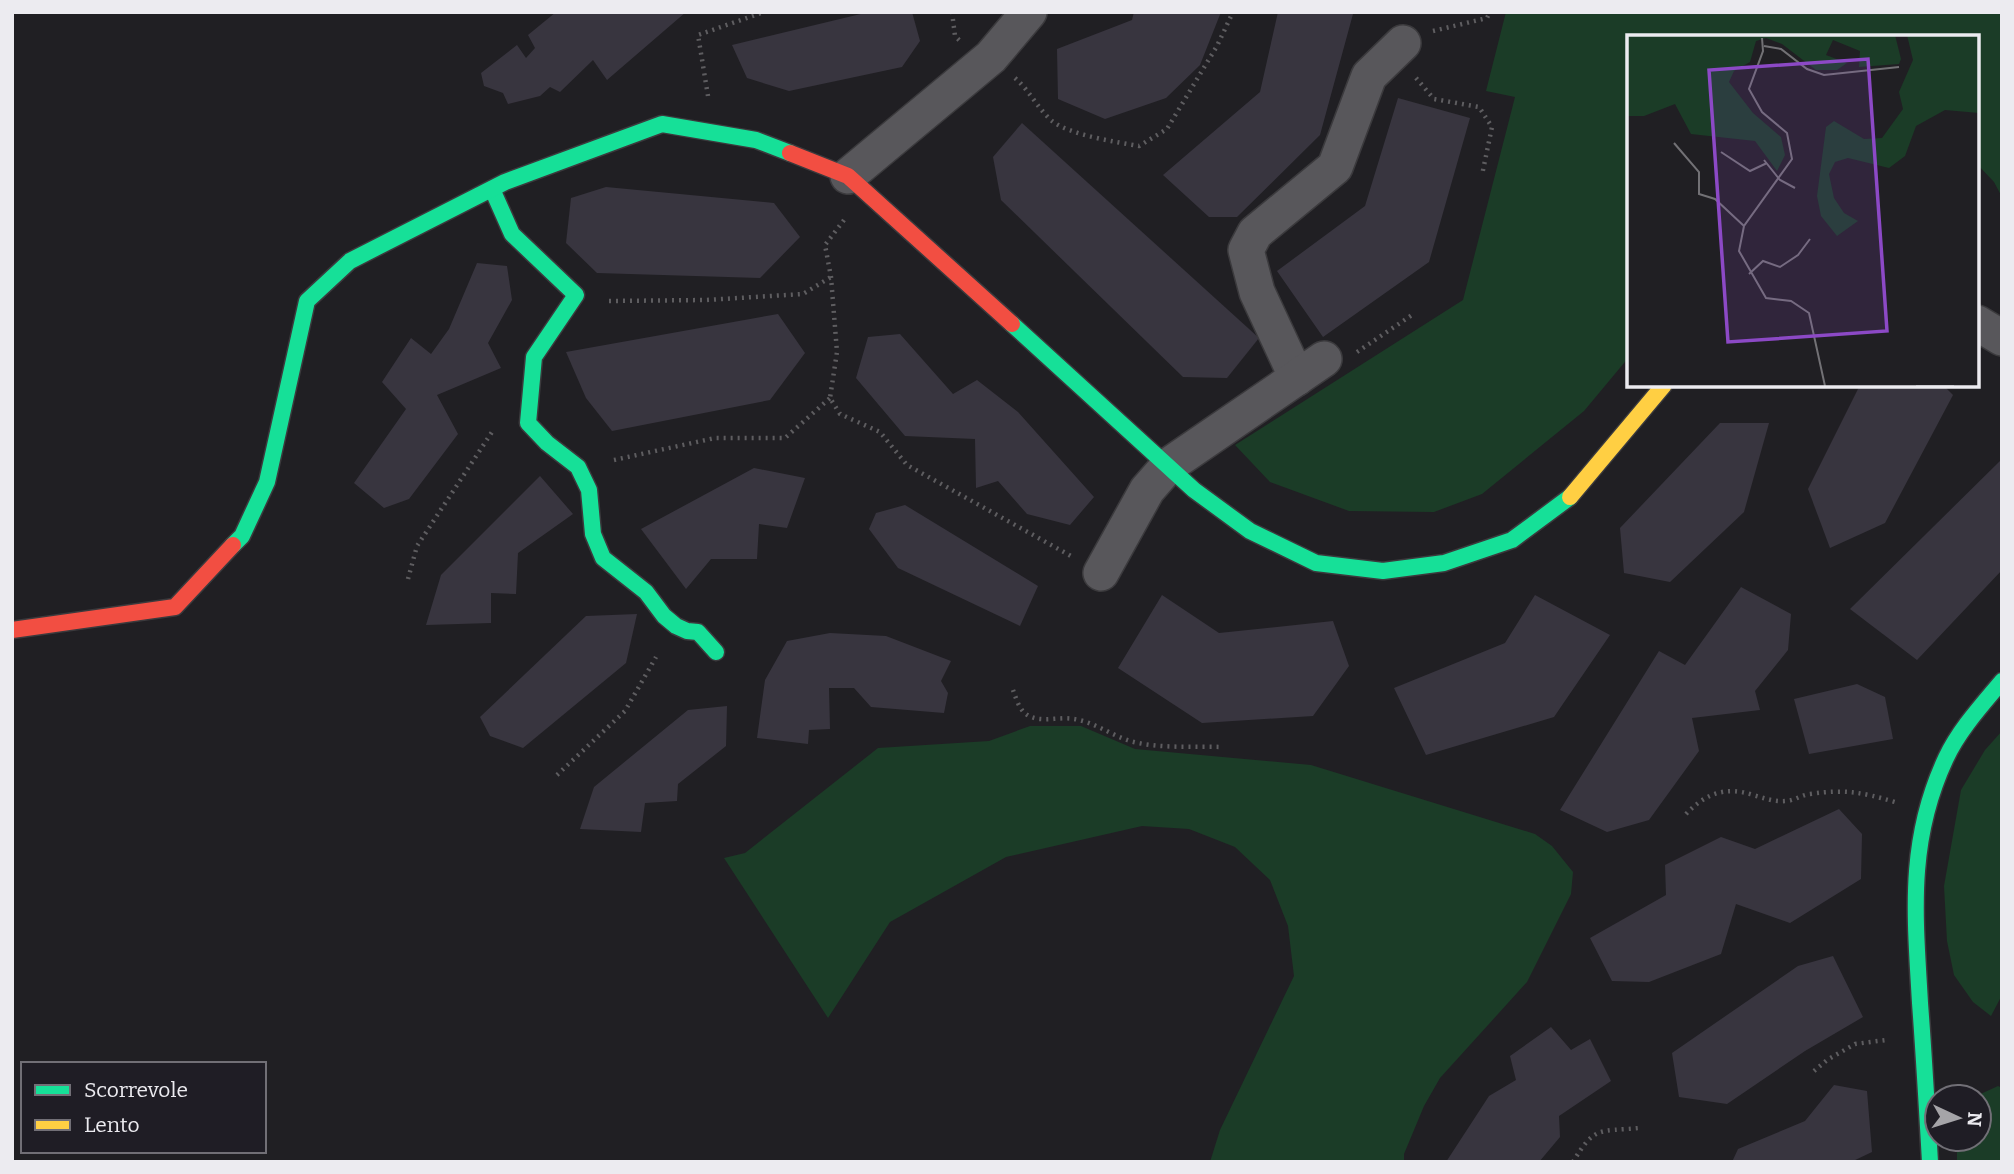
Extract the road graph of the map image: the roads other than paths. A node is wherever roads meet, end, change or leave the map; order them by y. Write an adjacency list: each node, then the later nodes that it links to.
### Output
1 (1029, 12): 3 (street)
2 (1399, 47): 8 (street)
3 (857, 184): 4 (street); 8 (street)
4 (492, 189): 10 (street); 11 (street)
5 (1979, 324): 6 (street)
6 (2002, 338)
7 (1662, 387): 8 (street)
8 (1168, 467): 9 (street)
9 (1101, 573)
10 (12, 631)
11 (716, 652)
12 (2002, 681): 13 (street)
13 (1930, 1162)

